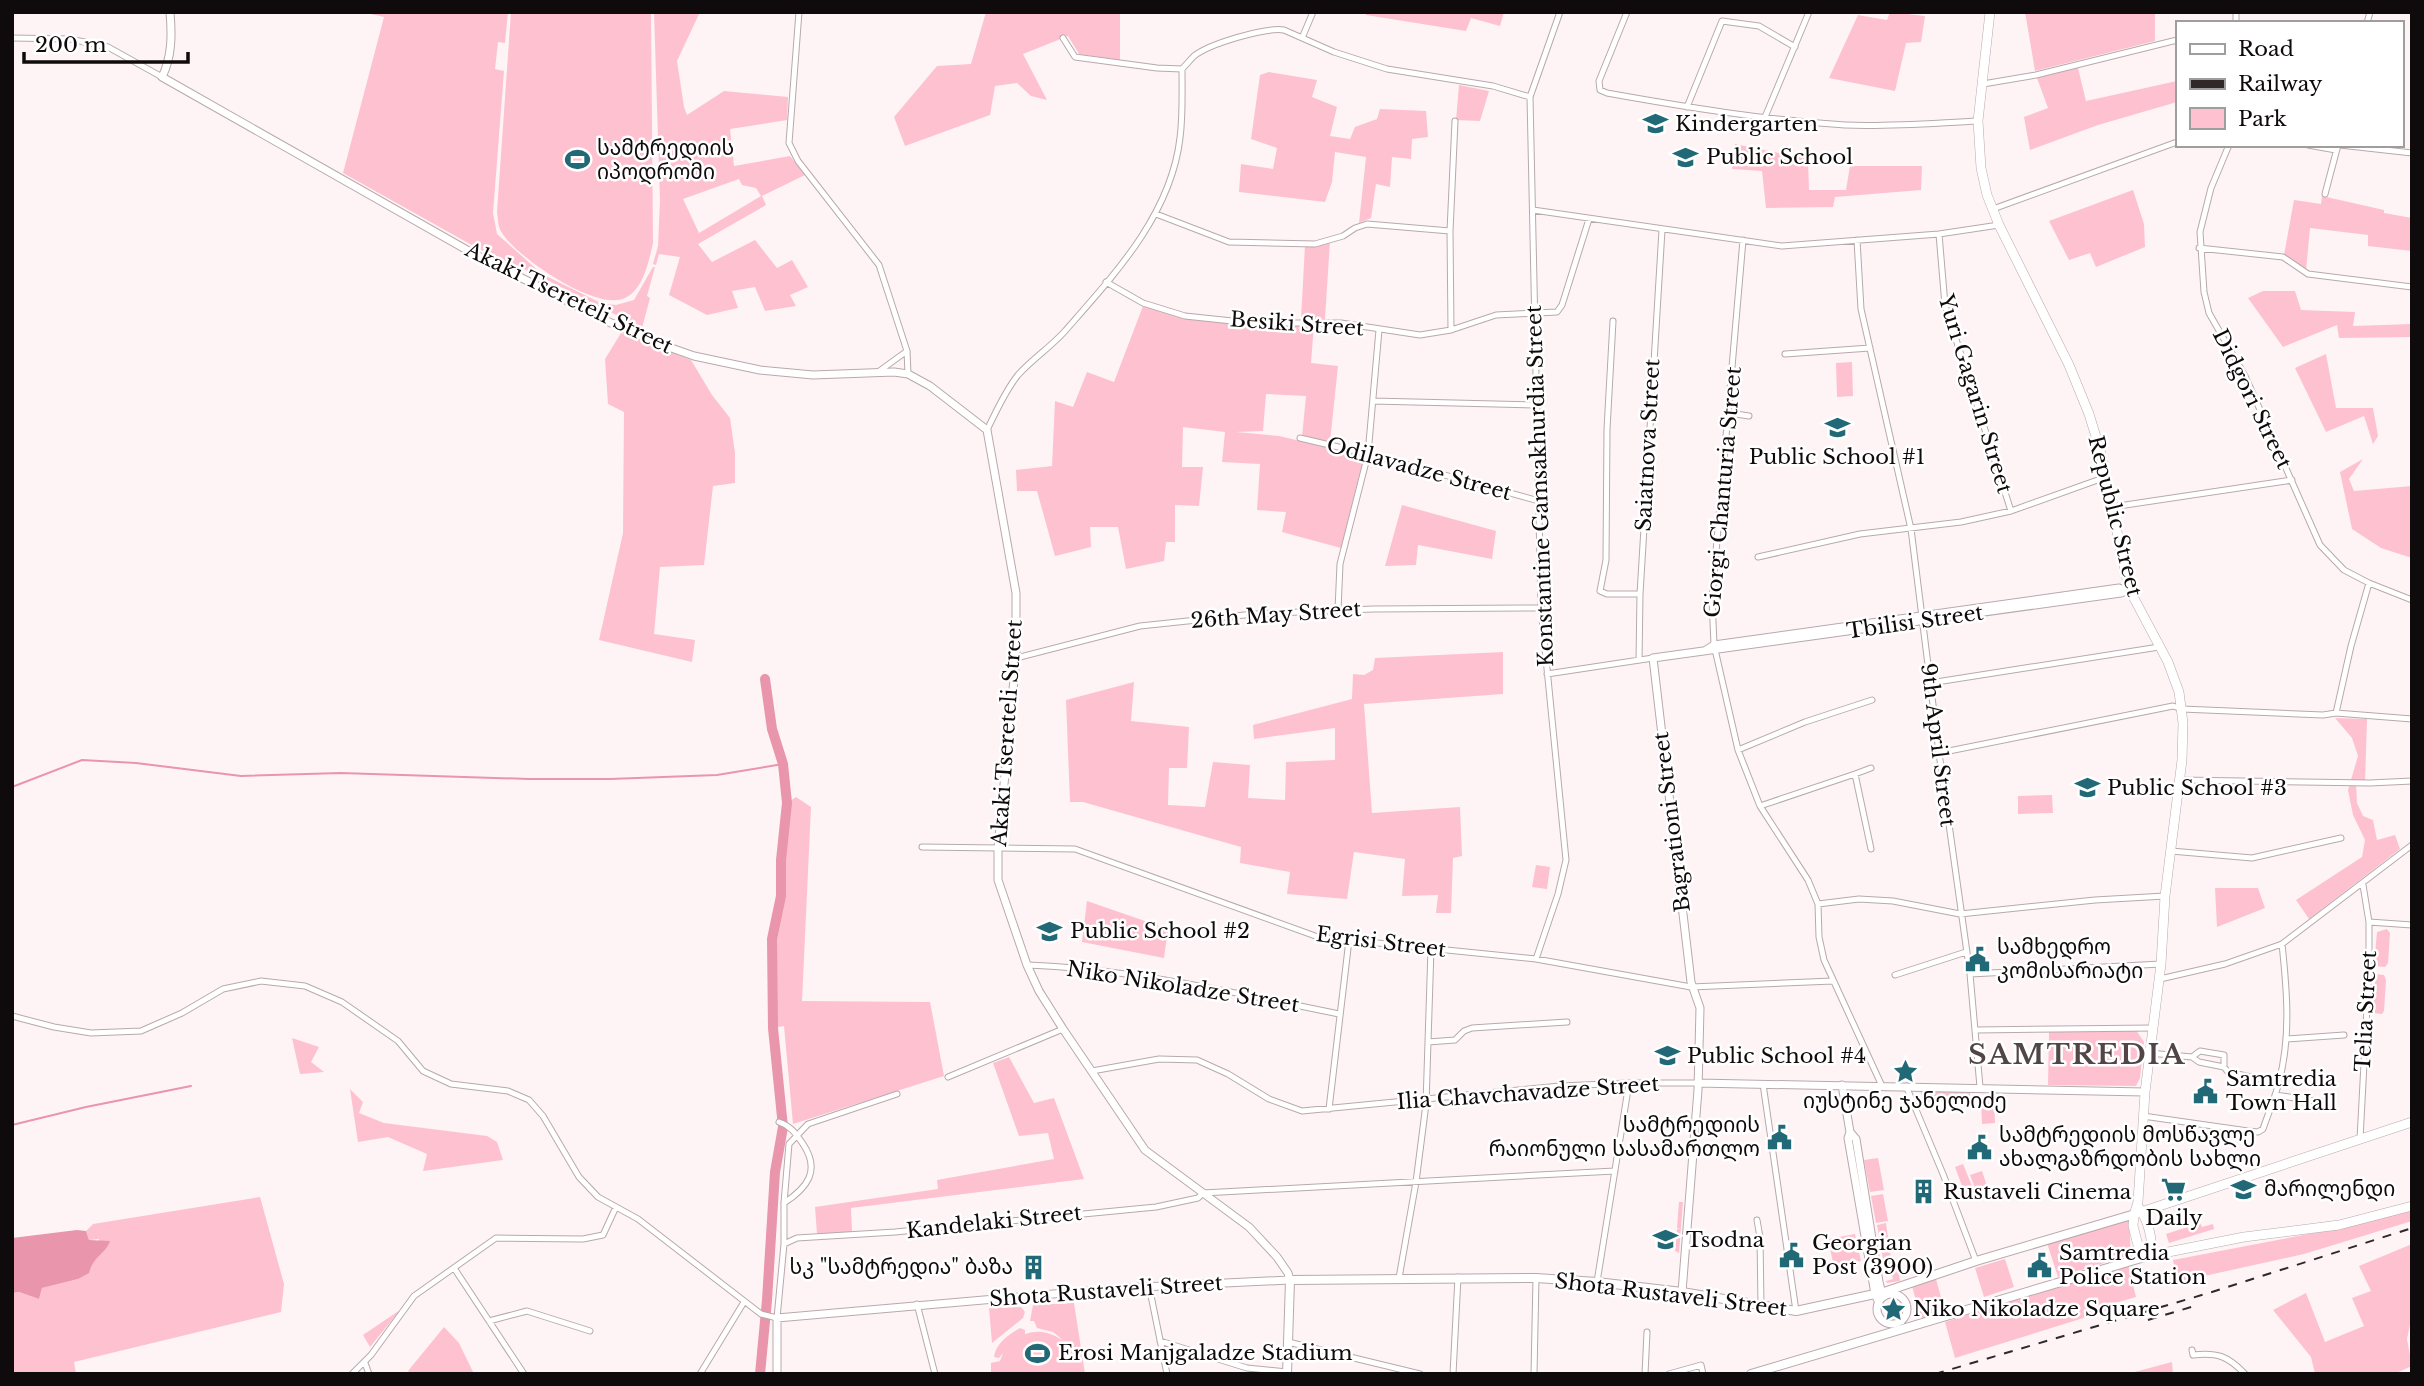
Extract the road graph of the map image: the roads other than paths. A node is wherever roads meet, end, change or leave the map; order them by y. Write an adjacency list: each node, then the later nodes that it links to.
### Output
1 (170, 12): 14 (street)
2 (799, 12): 44 (street)
3 (1313, 12): 10 (street)
4 (1560, 12): 16 (street, Konstantine Gamsakhurdia Street)
5 (1627, 12): 17 (street)
6 (1809, 12): 12 (street)
7 (1990, 12): 15 (main road, Republic Street)
8 (12, 38): 14 (street, Akaki Tsereteli Street)
9 (1063, 38): 13 (street)
10 (1302, 38): 13 (street); 16 (street)
11 (2176, 40): 15 (street)
12 (1795, 47): 17 (street); 18 (street)
13 (1182, 68): 28 (street)
14 (162, 77): 46 (street, Akaki Tsereteli Street)
15 (1983, 84): 20 (main road, Republic Street)
16 (1530, 97): 26 (street, Konstantine Gamsakhurdia Street)
17 (1687, 107): 18 (street)
18 (1765, 117): 20 (street)
19 (1455, 121): 32 (street)
20 (1978, 121): 27 (main road, Republic Street)
21 (2176, 142): 27 (street)
22 (2228, 147): 36 (street, Didgori Street)
23 (2338, 147): 24 (street); 25 (street)
24 (2412, 153)
25 (2326, 194)
26 (1533, 209): 29 (street); 39 (street, Konstantine Gamsakhurdia Street)
27 (1992, 209): 30 (main road, Republic Street)
28 (1157, 214): 32 (street); 37 (street)
29 (1589, 219): 31 (street); 39 (street)
30 (1999, 225): 33 (street); 55 (main road, Republic Street)
31 (1662, 230): 34 (street); 64 (street, Saiatnova Street)
32 (1450, 231): 42 (street)
33 (1939, 234): 35 (street); 59 (street, Yuri Gagarin Street)
34 (1743, 240): 35 (street); 50 (street, Giorgi Chanturia Street)
35 (1857, 240): 43 (street, 9th April Street)
36 (2199, 248): 38 (street); 56 (street, Didgori Street)
37 (1106, 282): 41 (street, Besiki Street); 52 (street)
38 (2412, 287)
39 (1534, 314): 42 (street, Besiki Street); 49 (street, Konstantine Gamsakhurdia Street)
40 (1613, 321): 64 (street)
41 (1379, 330): 42 (street, Besiki Street); 48 (street)
42 (1451, 330)
43 (1870, 348): 45 (street); 60 (street, 9th April Street)
44 (907, 351): 46 (street); 47 (street)
45 (1785, 354)
46 (878, 372): 47 (street, Akaki Tsereteli Street)
47 (908, 374): 52 (street, Akaki Tsereteli Street)
48 (1373, 401): 49 (street); 54 (street)
49 (1536, 405): 57 (street, Konstantine Gamsakhurdia Street)
50 (1729, 413): 51 (street); 70 (street, Giorgi Chanturia Street)
51 (1749, 416)
52 (987, 430): 71 (street, Akaki Tsereteli Street)
53 (1300, 438): 54 (street, Odilavadze Street)
54 (1368, 454): 57 (street, Odilavadze Street); 67 (street)
55 (2106, 477): 58 (main road, Republic Street); 59 (street)
56 (2292, 480): 58 (street); 62 (street, Didgori Street)
57 (1539, 501): 66 (street, Konstantine Gamsakhurdia Street)
58 (2112, 507): 63 (main road, Republic Street)
59 (2011, 511): 60 (street)
60 (1911, 529): 61 (street); 68 (street, 9th April Street)
61 (1758, 557)
62 (2369, 583): 65 (street, Didgori Street); 78 (street)
63 (2127, 589): 68 (street, Tbilisi Street); 69 (main road, Republic Street)
64 (1640, 594): 73 (street, Saiatnova Street)
65 (2412, 600)
66 (1541, 608): 67 (street, 26th May Street); 74 (street, Konstantine Gamsakhurdia Street)
67 (1338, 610): 71 (street, 26th May Street)
68 (1922, 618): 70 (street, Tbilisi Street); 75 (street, 9th April Street)
69 (2159, 647): 75 (street); 77 (main road, Republic Street)
70 (1715, 648): 72 (street, Tbilisi Street); 80 (street, Giorgi Chanturia Street)
71 (1016, 658): 90 (street, Akaki Tsereteli Street)
72 (1653, 658): 73 (street, Tbilisi Street); 110 (street, Bagrationi Street)
73 (1639, 660): 74 (street, Tbilisi Street)
74 (1547, 674): 103 (street, Konstantine Gamsakhurdia Street)
75 (1930, 683): 81 (street, 9th April Street)
76 (1872, 700): 80 (street)
77 (2182, 709): 78 (street); 81 (street); 84 (main road, Republic Street)
78 (2336, 713): 79 (street)
79 (2412, 719)
80 (1738, 750): 86 (street, Giorgi Chanturia Street)
81 (1939, 753): 96 (street, 9th April Street)
82 (1871, 768): 83 (street)
83 (1855, 774): 86 (street); 91 (street)
84 (2180, 780): 85 (street); 92 (main road, Republic Street)
85 (2412, 781)
86 (1760, 806): 95 (street, Giorgi Chanturia Street)
87 (2341, 838): 92 (street)
88 (2412, 845): 93 (street)
89 (922, 847): 90 (street, Egrisi Street)
90 (998, 848): 99 (street, Egrisi Street); 105 (street, Akaki Tsereteli Street)
91 (1871, 849)
92 (2171, 851): 94 (main road, Republic Street)
93 (2363, 884): 97 (street, Telia Street); 100 (street)
94 (2165, 896): 96 (street); 104 (main road, Republic Street)
95 (1818, 904): 96 (street); 109 (street, Giorgi Chanturia Street)
96 (1960, 914): 102 (street, 9th April Street)
97 (2369, 922): 98 (street); 144 (street, Telia Street)
98 (2412, 925)
99 (1349, 940): 101 (street, Egrisi Street); 111 (street)
100 (2282, 944): 108 (street); 118 (street)
101 (1431, 948): 103 (street, Egrisi Street); 119 (street)
102 (1966, 952): 106 (street, 9th April Street); 107 (street)
103 (1536, 959): 110 (street, Egrisi Street)
104 (2161, 964): 106 (street); 108 (main road, Republic Street)
105 (1027, 965): 111 (street, Niko Nikoladze Street); 115 (street, Akaki Tsereteli Street)
106 (1970, 974): 116 (street, 9th April Street)
107 (1895, 975)
108 (2159, 979): 114 (main road, Republic Street)
109 (1833, 981): 110 (street, Egrisi Street); 130 (street, Giorgi Chanturia Street)
110 (1691, 986): 126 (street, Bagrationi Street)
111 (1339, 1014): 138 (street)
112 (12, 1016): 151 (street)
113 (1567, 1022): 119 (street)
114 (2153, 1028): 116 (street); 120 (main road, Republic Street)
115 (1063, 1029): 123 (street, Akaki Tsereteli Street); 124 (street)
116 (1976, 1030): 132 (street, 9th April Street)
117 (2344, 1035): 118 (street)
118 (2287, 1039): 127 (street)
119 (1428, 1042): 136 (street)
120 (2149, 1053): 121 (street); 133 (main road, Republic Street)
121 (2192, 1057): 122 (street); 122 (street)
122 (2224, 1066): 127 (street)
123 (1092, 1071): 138 (street, Ilia Chavchavadze Street); 147 (street, Akaki Tsereteli Street)
124 (948, 1077)
125 (1629, 1083): 126 (street, Ilia Chavchavadze Street); 136 (street, Ilia Chavchavadze Street); 145 (street)
126 (1698, 1083): 128 (street, Ilia Chavchavadze Street); 165 (street, Bagrationi Street)
127 (2279, 1083): 135 (street)
128 (1763, 1084): 129 (street, Ilia Chavchavadze Street); 171 (street)
129 (1842, 1085): 130 (street, Ilia Chavchavadze Street); 142 (street)
130 (1882, 1086): 131 (street, Ilia Chavchavadze Street)
131 (1906, 1086): 132 (street, Ilia Chavchavadze Street); 157 (street)
132 (1980, 1087): 133 (street, Ilia Chavchavadze Street)
133 (2145, 1092): 139 (main road, Republic Street)
134 (897, 1094): 143 (street)
135 (2275, 1095): 137 (street); 139 (street)
136 (1426, 1100): 138 (street, Ilia Chavchavadze Street); 146 (street)
137 (2330, 1103)
138 (1329, 1109)
139 (2143, 1116): 148 (main road, Republic Street)
140 (2412, 1122): 144 (main road, Shota Rustaveli Street)
141 (782, 1123): 143 (street)
142 (1850, 1132): 166 (street); 167 (street)
143 (796, 1135): 149 (street); 149 (street)
144 (2360, 1139): 152 (main road, Shota Rustaveli Street)
145 (1615, 1171): 146 (street, Kandelaki Street); 163 (street)
146 (1416, 1182): 147 (street, Kandelaki Street); 160 (street)
147 (1203, 1193): 155 (street, Kandelaki Street); 162 (street, Akaki Tsereteli Street)
148 (2138, 1200): 152 (main road); 153 (main road)
149 (784, 1203): 155 (street)
150 (2412, 1206): 156 (main road)
151 (616, 1207): 158 (street); 168 (street)
152 (2142, 1211): 153 (main road, Shota Rustaveli Street); 156 (main road)
153 (2125, 1217): 157 (main road, Shota Rustaveli Street)
154 (1757, 1220): 170 (street)
155 (784, 1244): 173 (street)
156 (2148, 1256): 176 (main road)
157 (1976, 1261): 166 (main road, Shota Rustaveli Street)
158 (454, 1268): 174 (street); 182 (street)
159 (1458, 1277): 160 (main road, Shota Rustaveli Street); 161 (main road, Shota Rustaveli Street); 192 (street)
160 (1399, 1278): 162 (main road, Shota Rustaveli Street)
161 (1536, 1278): 163 (main road, Shota Rustaveli Street); 193 (street)
162 (1290, 1280): 164 (street, Shota Rustaveli Street); 180 (main road)
163 (1597, 1282): 165 (main road, Shota Rustaveli Street)
164 (1149, 1286): 169 (street, Shota Rustaveli Street); 179 (street)
165 (1682, 1292): 170 (main road, Shota Rustaveli Street)
166 (1889, 1293): 167 (main road, Shota Rustaveli Street); 172 (street)
167 (1877, 1299): 171 (main road, Shota Rustaveli Street); 175 (street)
168 (744, 1302): 173 (street); 187 (street)
169 (916, 1304): 173 (street, Shota Rustaveli Street); 189 (street)
170 (1761, 1306): 171 (main road, Shota Rustaveli Street)
171 (1796, 1311)
172 (1905, 1316): 175 (street); 176 (street)
173 (777, 1318): 188 (street)
174 (489, 1321): 177 (street); 186 (street)
175 (1888, 1323): 176 (street)
176 (1899, 1330): 197 (main road)
177 (590, 1331)
178 (1647, 1332): 194 (street)
179 (1160, 1341): 183 (street); 190 (street)
180 (1288, 1342): 183 (main road); 191 (street)
181 (2192, 1350): 198 (street)
182 (365, 1363): 184 (street); 185 (street)
183 (1287, 1373)
184 (352, 1374)
185 (369, 1374)
186 (524, 1374)
187 (700, 1374)
188 (777, 1374)
189 (935, 1374)
190 (1167, 1374)
191 (1420, 1374)
192 (1452, 1374)
193 (1534, 1374)
194 (1645, 1374)
195 (1669, 1374): 196 (street)
196 (1703, 1374)
197 (1751, 1374)
198 (2245, 1374)

